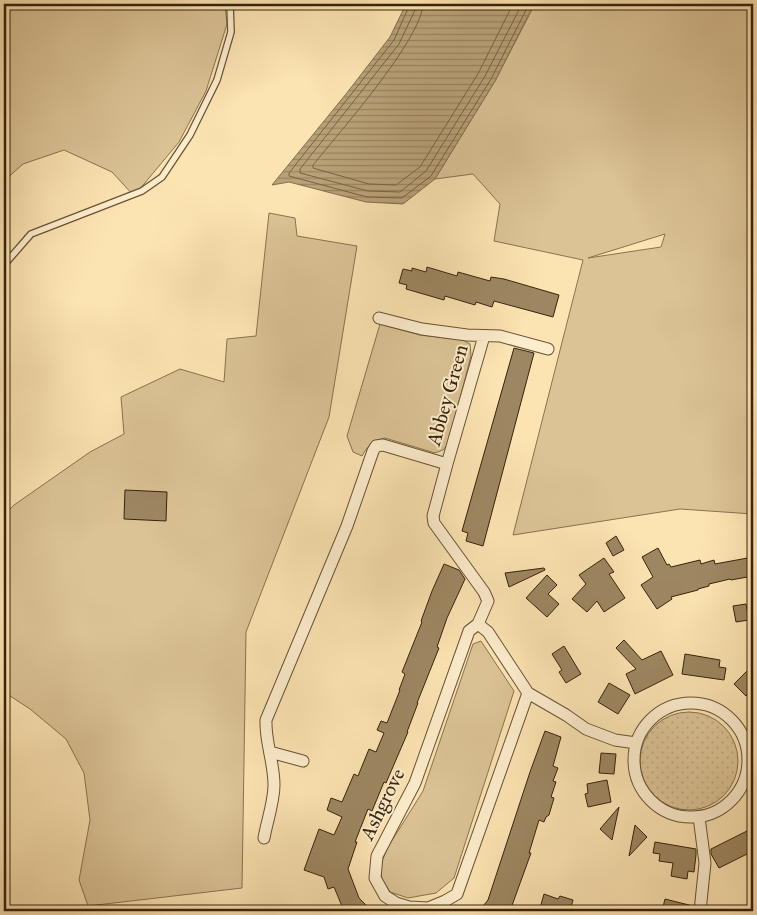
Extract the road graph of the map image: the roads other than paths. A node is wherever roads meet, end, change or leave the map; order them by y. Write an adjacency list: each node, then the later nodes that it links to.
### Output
1 (230, 4): 2 (lane)
2 (4, 265)
3 (379, 318): 4 (street, Abbey Green)
4 (484, 336): 5 (street, Abbey Green); 6 (street, Abbey Green)
5 (548, 349)
6 (447, 464): 7 (street, Abbey Green); 10 (street, Abbey Green)
7 (478, 624): 8 (street); 8 (street, Ashgrove)
8 (528, 693): 9 (street)
9 (636, 743): 12 (street); 13 (street)
10 (270, 752): 11 (street); 14 (street)
11 (303, 761)
12 (751, 769): 13 (street)
13 (699, 817): 15 (street)
14 (264, 838)
15 (700, 911)

